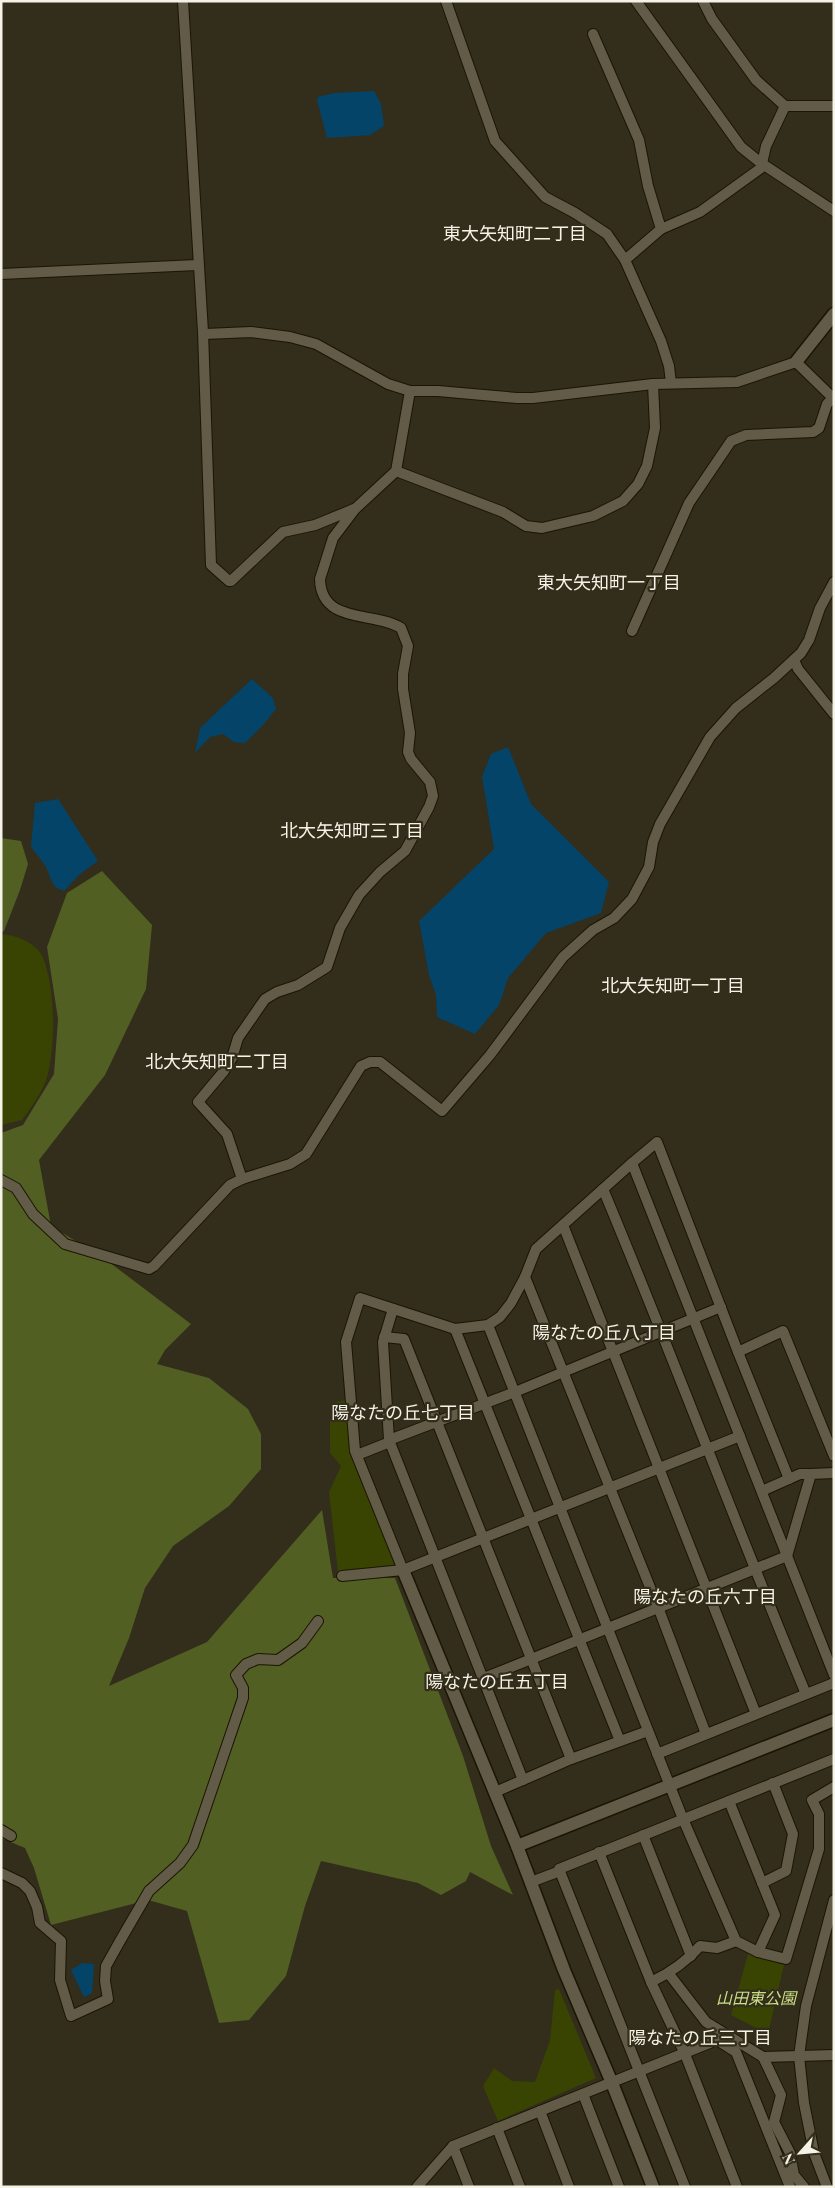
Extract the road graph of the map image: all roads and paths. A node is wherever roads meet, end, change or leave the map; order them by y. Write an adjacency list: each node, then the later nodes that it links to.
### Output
1 (183, 1): 12 (street)
2 (446, 1): 11 (street)
3 (636, 1): 8 (street)
4 (703, 1): 6 (street)
5 (593, 34): 10 (street)
6 (785, 106): 7 (street); 8 (street)
7 (834, 106)
8 (761, 163): 9 (street); 10 (street)
9 (834, 212)
10 (661, 229): 11 (street)
11 (625, 260): 17 (street)
12 (199, 268): 13 (street); 15 (street)
13 (1, 274)
14 (834, 314): 16 (street)
15 (203, 332): 19 (street); 22 (street)
16 (796, 362): 17 (street); 20 (street)
17 (671, 383): 18 (street)
18 (652, 384): 19 (street); 21 (street)
19 (410, 391): 21 (street)
20 (833, 398): 24 (street)
21 (396, 471): 22 (street)
22 (355, 509): 28 (street)
23 (834, 582): 25 (street)
24 (632, 631)
25 (794, 660): 26 (street); 28 (street)
26 (834, 714)
27 (632, 1163): 30 (street); 33 (street); 35 (street)
28 (242, 1178): 29 (street)
29 (1, 1180)
30 (603, 1189): 31 (street); 38 (street)
31 (563, 1225): 32 (street); 40 (street)
32 (525, 1277): 36 (street); 42 (street)
33 (721, 1307): 35 (street); 41 (street)
34 (393, 1309): 37 (street); 39 (street); 49 (street)
35 (694, 1319): 38 (street); 46 (street)
36 (488, 1325): 37 (street); 43 (street)
37 (455, 1329): 44 (street)
38 (663, 1332): 40 (street); 48 (street)
39 (384, 1336): 45 (street); 47 (street)
40 (614, 1352): 42 (street); 51 (street)
41 (738, 1352): 50 (street); 54 (street)
42 (565, 1372): 43 (street); 55 (street)
43 (515, 1392): 44 (street); 57 (street)
44 (484, 1404): 45 (street); 58 (street)
45 (437, 1422): 47 (street); 59 (street)
46 (740, 1436): 48 (street); 56 (street)
47 (389, 1441): 49 (street); 61 (street)
48 (706, 1449): 51 (street); 62 (street)
49 (357, 1455): 63 (street)
50 (834, 1456)
51 (658, 1468): 55 (street); 65 (street)
52 (834, 1473): 53 (street)
53 (811, 1474): 54 (street); 60 (street)
54 (789, 1479): 56 (street)
55 (610, 1488): 57 (street); 66 (street)
56 (762, 1491): 60 (street)
57 (561, 1507): 58 (street); 68 (street)
58 (531, 1519): 59 (street); 69 (street)
59 (482, 1538): 61 (street); 70 (street)
60 (788, 1556): 62 (street); 71 (street)
61 (435, 1559): 63 (street); 72 (street)
62 (754, 1569): 65 (street); 74 (street)
63 (404, 1570): 64 (street); 87 (street)
64 (342, 1576)
65 (707, 1588): 66 (street); 75 (street)
66 (658, 1607): 68 (street); 78 (street)
67 (318, 1621): 96 (street)
68 (608, 1627): 69 (street); 77 (street)
69 (579, 1639): 70 (street); 79 (street)
70 (532, 1658): 72 (street); 81 (street)
71 (834, 1676)
72 (484, 1678): 83 (street)
73 (834, 1683): 74 (street)
74 (806, 1694): 75 (street)
75 (756, 1714): 78 (street)
76 (834, 1720): 85 (street)
77 (648, 1731): 79 (street); 80 (street)
78 (706, 1734): 80 (street)
79 (620, 1741): 81 (street)
80 (657, 1754): 85 (street)
81 (571, 1759): 83 (street)
82 (834, 1759): 84 (street)
83 (523, 1780): 87 (street)
84 (773, 1783): 88 (street); 98 (street)
85 (669, 1785): 89 (street); 93 (street)
86 (834, 1787): 101 (street)
87 (495, 1792): 93 (street)
88 (729, 1801): 89 (street); 98 (street)
89 (682, 1819): 91 (street); 100 (street)
90 (1, 1830): 92 (street)
91 (642, 1835): 94 (street); 102 (street)
92 (11, 1836)
93 (517, 1846): 97 (street)
94 (599, 1852): 95 (street); 104 (street)
95 (560, 1871): 97 (street); 109 (street)
96 (1, 1873)
97 (531, 1882): 110 (street)
98 (762, 1883): 101 (street)
99 (834, 1900): 107 (street)
100 (736, 1941): 101 (street); 102 (street)
101 (758, 1952)
102 (692, 1956): 103 (street)
103 (669, 1974): 104 (street); 108 (street)
104 (651, 1982): 105 (street)
105 (685, 2054): 109 (street); 122 (street); 123 (street)
106 (834, 2055): 107 (street)
107 (799, 2056): 108 (street); 125 (street)
108 (763, 2057): 124 (street)
109 (640, 2072): 110 (street); 121 (street)
110 (612, 2083): 111 (street); 120 (street)
111 (583, 2094): 112 (street); 119 (street)
112 (540, 2111): 113 (street); 118 (street)
113 (497, 2128): 114 (street); 117 (street)
114 (453, 2146): 115 (street); 116 (street)
115 (417, 2186)
116 (469, 2187)
117 (520, 2187)
118 (570, 2187)
119 (620, 2187)
120 (653, 2187)
121 (685, 2187)
122 (737, 2187)
123 (790, 2187)
124 (804, 2187)
125 (827, 2187)

